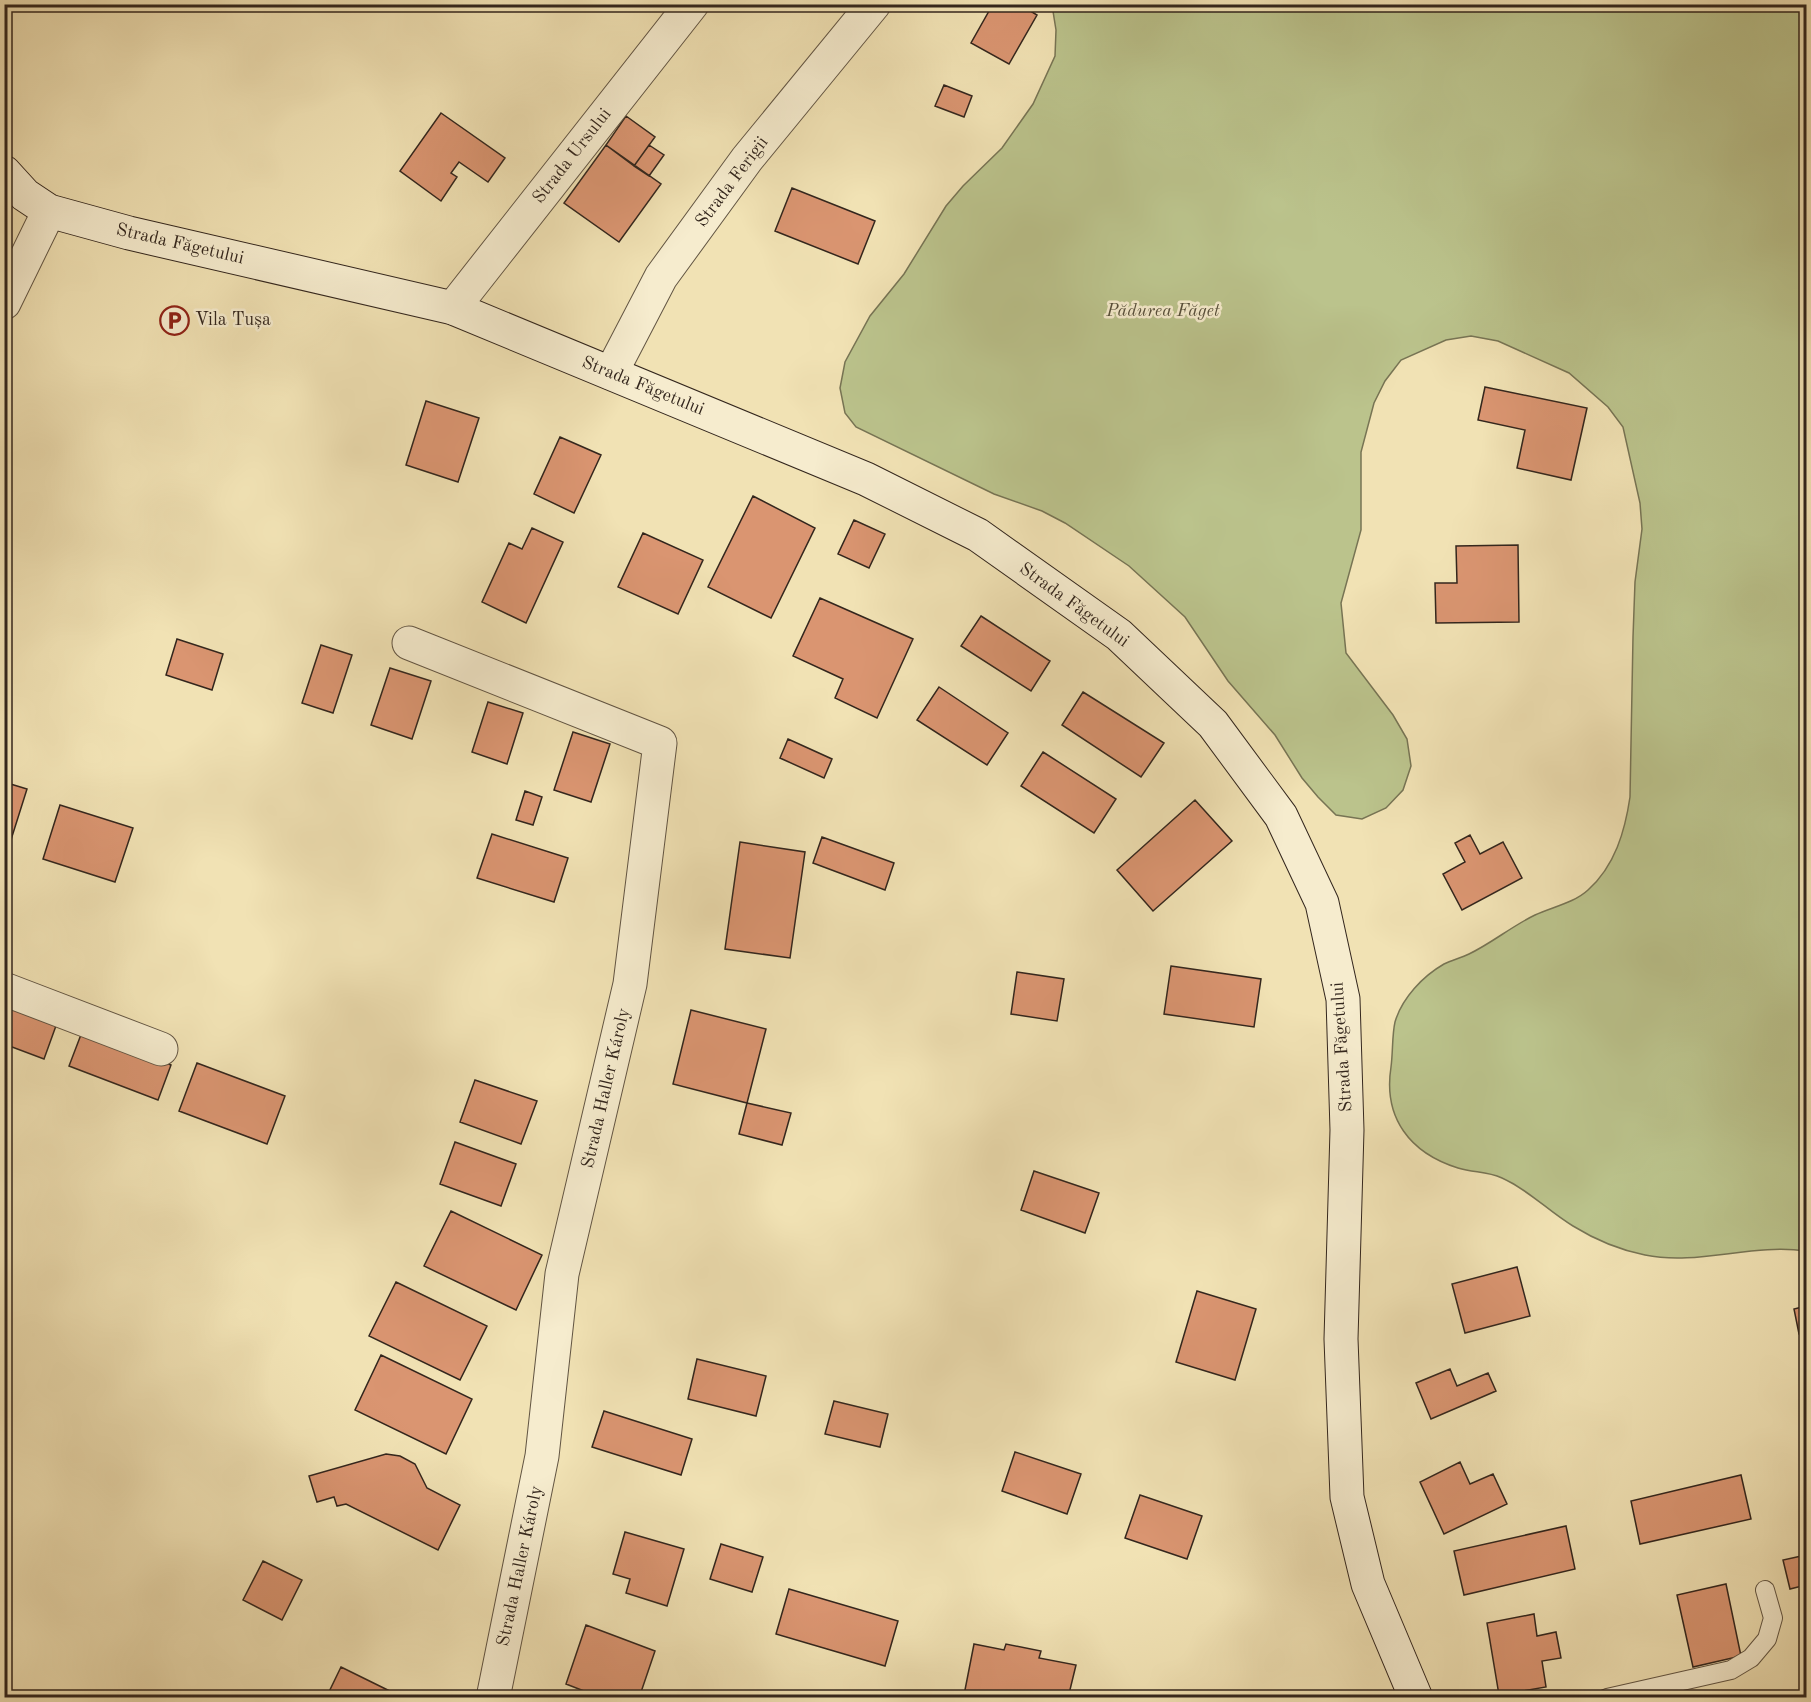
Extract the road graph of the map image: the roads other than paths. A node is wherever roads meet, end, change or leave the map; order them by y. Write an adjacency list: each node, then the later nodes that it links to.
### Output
1 (692, 4): 6 (main road, Strada Ursului)
2 (874, 4): 7 (main road, Strada Ferigii)
3 (4, 172): 4 (main road, Strada Făgetului)
4 (49, 211): 5 (main road); 6 (main road, Strada Făgetului)
5 (4, 303)
6 (453, 308): 7 (main road, Strada Făgetului)
7 (611, 373): 13 (main road, Strada Făgetului)
8 (409, 643): 12 (main road, Strada Haller Károly)
9 (4, 989): 10 (main road)
10 (161, 1048)
11 (1765, 1590): 14 (lane)
12 (493, 1698)
13 (1416, 1698)
14 (1608, 1698)

